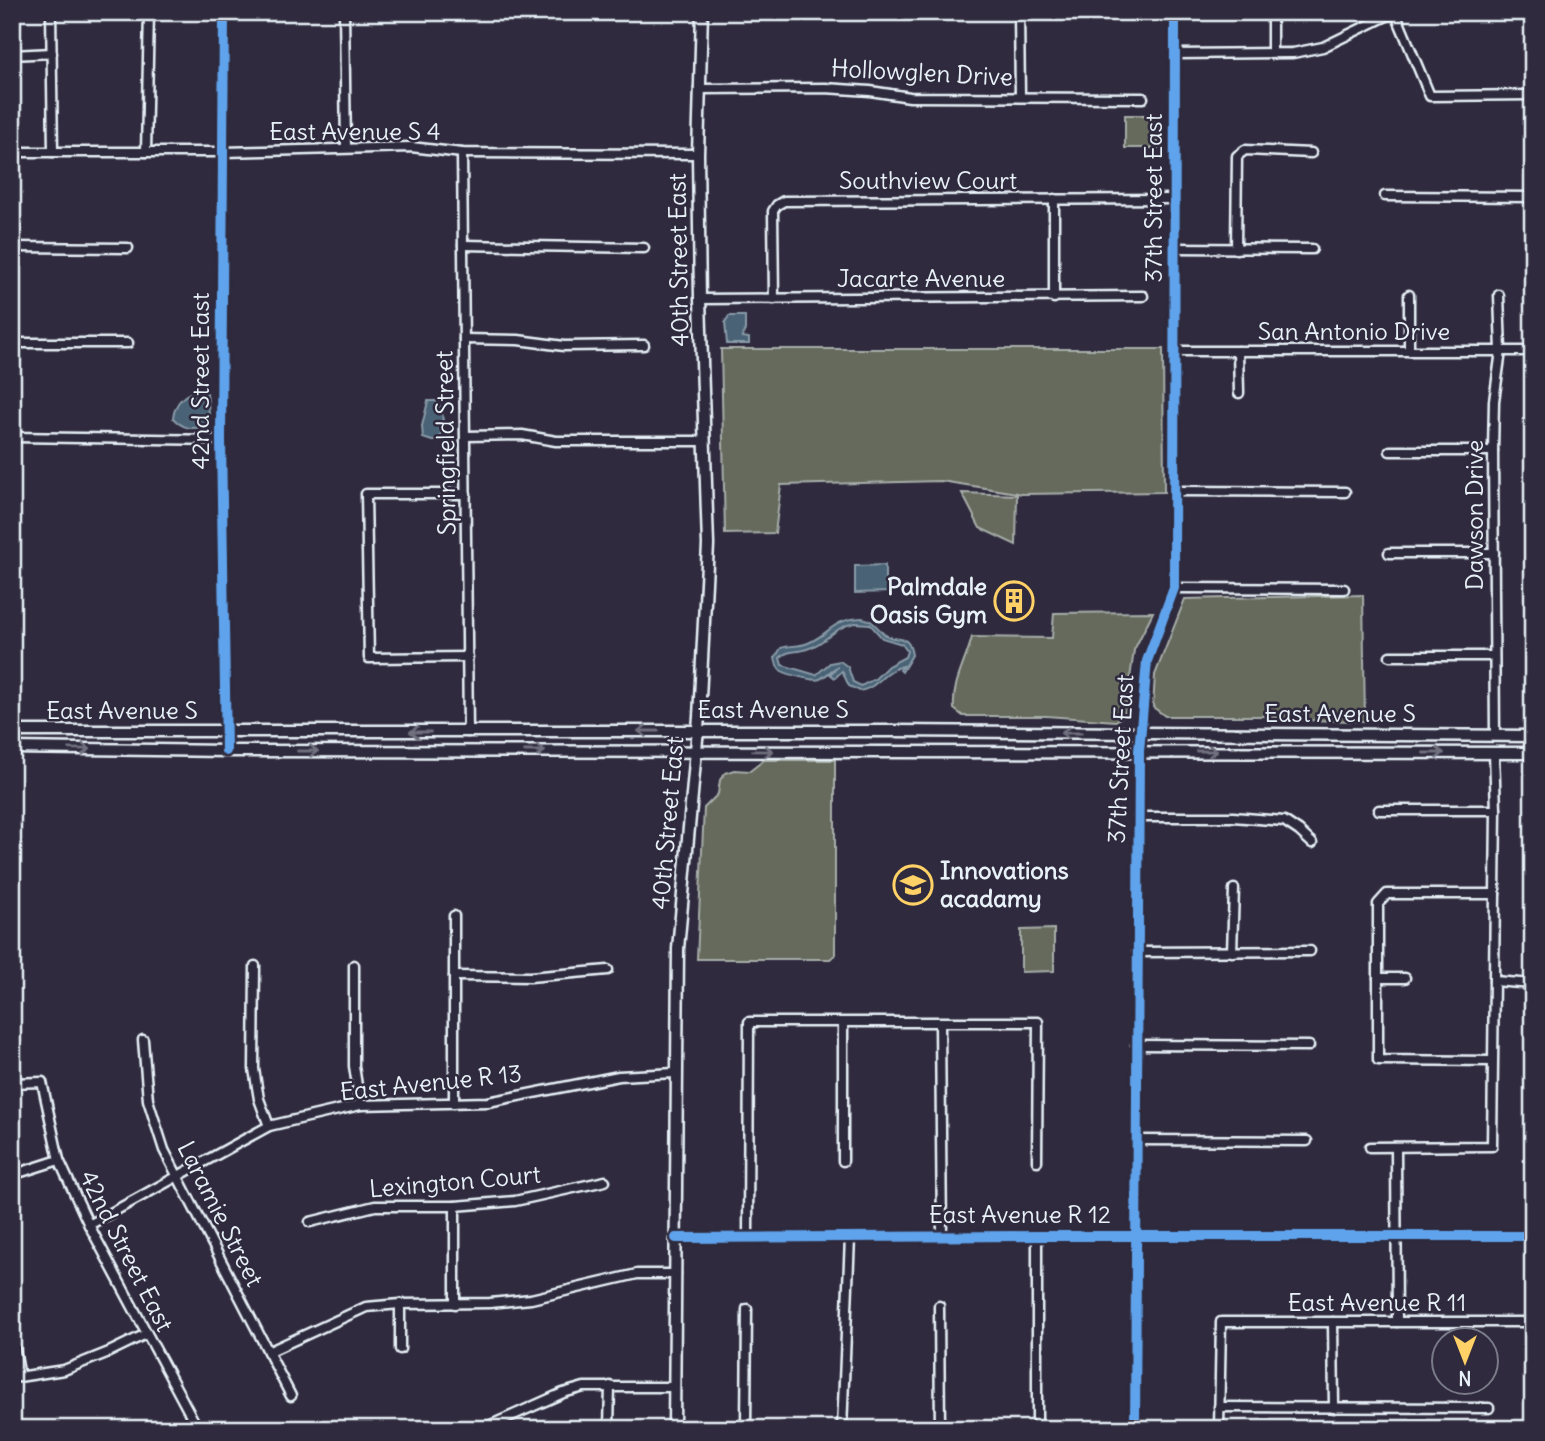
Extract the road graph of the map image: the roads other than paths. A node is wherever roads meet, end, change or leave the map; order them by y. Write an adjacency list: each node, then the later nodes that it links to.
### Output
1 (51, 12): 10 (street)
2 (149, 12): 21 (street)
3 (224, 12): 22 (street, 42nd Street East)
4 (344, 12): 18 (street)
5 (702, 12): 14 (main road, 40th Street East)
6 (1019, 12): 16 (street)
7 (1175, 12): 11 (street, 37th Street East)
8 (1272, 12): 12 (street)
9 (1395, 12): 12 (street); 15 (street)
10 (52, 53): 13 (street); 20 (street)
11 (1175, 54): 12 (street); 29 (street, 37th Street East)
12 (1272, 54)
13 (12, 55)
14 (699, 89): 16 (street, Hollowglen Drive); 25 (main road, 40th Street East)
15 (1533, 95)
16 (1020, 97): 17 (street, Hollowglen Drive)
17 (1143, 98)
18 (346, 147): 22 (street, East Avenue S 4); 23 (street, East Avenue S 4)
19 (12, 152): 20 (street, East Avenue S 4)
20 (53, 152): 21 (street, East Avenue S 4)
21 (146, 152): 22 (street, East Avenue S 4)
22 (224, 152): 55 (street, 42nd Street East)
23 (462, 153): 25 (street, East Avenue S 4); 30 (street, Springfield Street)
24 (1311, 153): 35 (street)
25 (698, 154): 41 (main road, 40th Street East)
26 (1385, 196): 27 (street)
27 (1533, 197)
28 (1054, 199): 29 (street, Southview Court); 40 (street); 42 (street, Southview Court)
29 (1175, 199): 34 (street, 37th Street East)
30 (463, 245): 32 (street); 43 (street, Springfield Street)
31 (12, 247): 33 (street)
32 (644, 247)
33 (128, 248)
34 (1175, 248): 35 (street); 47 (street, 37th Street East)
35 (1236, 249): 36 (street)
36 (1312, 249)
37 (1409, 295): 49 (street)
38 (1499, 295): 50 (street, Dawson Drive)
39 (1143, 296): 40 (street, Jacarte Avenue)
40 (1054, 298): 42 (street, Jacarte Avenue)
41 (700, 299): 42 (street, Jacarte Avenue); 56 (main road, 40th Street East)
42 (774, 299)
43 (464, 339): 46 (street); 53 (street, Springfield Street)
44 (12, 343): 45 (street)
45 (128, 343)
46 (644, 345)
47 (1175, 351): 48 (street, San Antonio Drive); 59 (street, 37th Street East)
48 (1238, 351): 49 (street, San Antonio Drive); 52 (street)
49 (1409, 351): 50 (street, San Antonio Drive)
50 (1501, 351): 51 (street, San Antonio Drive); 58 (street, Dawson Drive)
51 (1533, 351)
52 (1239, 393)
53 (466, 436): 56 (street); 61 (street, Springfield Street)
54 (12, 438): 55 (street)
55 (221, 440): 72 (street, 42nd Street East)
56 (705, 441): 69 (main road, 40th Street East)
57 (1390, 451): 58 (street)
58 (1493, 451): 63 (street, Dawson Drive)
59 (1174, 491): 60 (street); 64 (street, 37th Street East)
60 (1345, 492)
61 (466, 494): 68 (street, Springfield Street); 68 (street)
62 (1389, 553): 63 (street)
63 (1494, 553): 67 (street, Dawson Drive)
64 (1174, 587): 65 (street); 73 (street, 37th Street East)
65 (1344, 589)
66 (1390, 656): 67 (street)
67 (1494, 656): 74 (street, Dawson Drive)
68 (468, 657): 71 (street, Springfield Street)
69 (697, 731): 71 (main road, East Avenue S, one-way to 71); 73 (main road, East Avenue S, one-way to 69); 77 (main road, 40th Street East)
70 (12, 732): 72 (main road, East Avenue S)
71 (468, 732): 72 (main road, East Avenue S, one-way to 72)
72 (226, 733): 78 (street, 42nd Street East)
73 (1140, 734): 74 (main road, East Avenue S); 79 (street, 37th Street East)
74 (1495, 736): 75 (main road, East Avenue S)
75 (1533, 736)
76 (12, 748): 78 (main road, East Avenue S, one-way to 78)
77 (695, 750): 78 (main road, East Avenue S, one-way to 77); 79 (main road, East Avenue S, one-way to 79); 106 (main road, 40th Street East)
78 (226, 751)
79 (1139, 751): 80 (main road, East Avenue S, one-way to 80); 84 (street, 37th Street East)
80 (1494, 753): 81 (main road, East Avenue S); 83 (street)
81 (1533, 753)
82 (1380, 810): 83 (street)
83 (1496, 810): 87 (street)
84 (1138, 817): 85 (street); 90 (street, 37th Street East)
85 (1312, 843)
86 (1234, 889): 91 (street)
87 (1494, 894): 96 (street); 98 (street)
88 (454, 916): 95 (street)
89 (1310, 951): 91 (street)
90 (1137, 952): 91 (street); 103 (street, 37th Street East)
91 (1232, 952)
92 (354, 965): 109 (street)
93 (255, 966): 110 (street)
94 (608, 970): 95 (street)
95 (454, 976): 108 (street)
96 (1378, 978): 97 (street); 105 (street)
97 (1405, 978)
98 (1494, 981): 99 (street); 105 (street)
99 (1533, 984)
100 (843, 1023): 101 (street); 116 (street); 128 (street)
101 (940, 1023): 117 (street); 129 (street)
102 (143, 1040): 119 (street, Laramie Street)
103 (1136, 1045): 104 (street); 111 (street, 37th Street East)
104 (1309, 1046)
105 (1492, 1061): 114 (street)
106 (675, 1073): 108 (street, East Avenue R 13); 130 (main road, 40th Street East)
107 (12, 1083): 115 (street, 42nd Street East)
108 (454, 1103): 109 (street, East Avenue R 13)
109 (360, 1105): 110 (street, East Avenue R 13)
110 (269, 1126): 119 (street, East Avenue R 13)
111 (1137, 1140): 112 (street); 125 (street, 37th Street East)
112 (1307, 1141)
113 (1370, 1147): 114 (street)
114 (1396, 1147): 126 (street)
115 (59, 1160): 118 (street); 123 (street, 42nd Street East)
116 (843, 1161)
117 (1037, 1161)
118 (12, 1175)
119 (177, 1176): 123 (street, East Avenue R 13); 143 (street, Laramie Street)
120 (605, 1181): 121 (street, Lexington Court)
121 (455, 1206): 122 (street, Lexington Court); 134 (street)
122 (310, 1222)
123 (89, 1225): 140 (street, 42nd Street East)
124 (1037, 1236): 125 (street, East Avenue R 12); 129 (street, East Avenue R 12); 159 (street)
125 (1136, 1236): 126 (street, East Avenue R 12); 160 (street, 37th Street East)
126 (1397, 1236): 127 (street, East Avenue R 12); 138 (street)
127 (1533, 1236)
128 (748, 1237): 130 (street, East Avenue R 12); 131 (street, East Avenue R 12)
129 (942, 1237): 131 (street, East Avenue R 12)
130 (676, 1238): 132 (main road, 40th Street East)
131 (849, 1238): 157 (street)
132 (676, 1274): 134 (street); 146 (main road, 40th Street East)
133 (400, 1304): 134 (street); 142 (street); 143 (street)
134 (454, 1304)
135 (939, 1306): 158 (street)
136 (747, 1309): 156 (street)
137 (1333, 1322): 138 (street, East Avenue R 11); 148 (street, East Avenue R 11); 149 (street)
138 (1397, 1322): 139 (street, East Avenue R 11)
139 (1533, 1322)
140 (146, 1334): 144 (street); 151 (street, 42nd Street East)
141 (12, 1335): 144 (street)
142 (400, 1349)
143 (268, 1352): 147 (street, Laramie Street)
144 (16, 1378)
145 (610, 1386): 146 (street); 153 (street); 154 (street)
146 (674, 1387): 155 (main road, 40th Street East)
147 (291, 1396)
148 (1219, 1407): 149 (street); 161 (street)
149 (1334, 1408): 150 (street)
150 (1489, 1408)
151 (197, 1426): 152 (street)
152 (185, 1429)
153 (482, 1429)
154 (609, 1429)
155 (674, 1429)
156 (746, 1429)
157 (842, 1429)
158 (940, 1429)
159 (1037, 1429)
160 (1135, 1429)
161 (1220, 1429)

